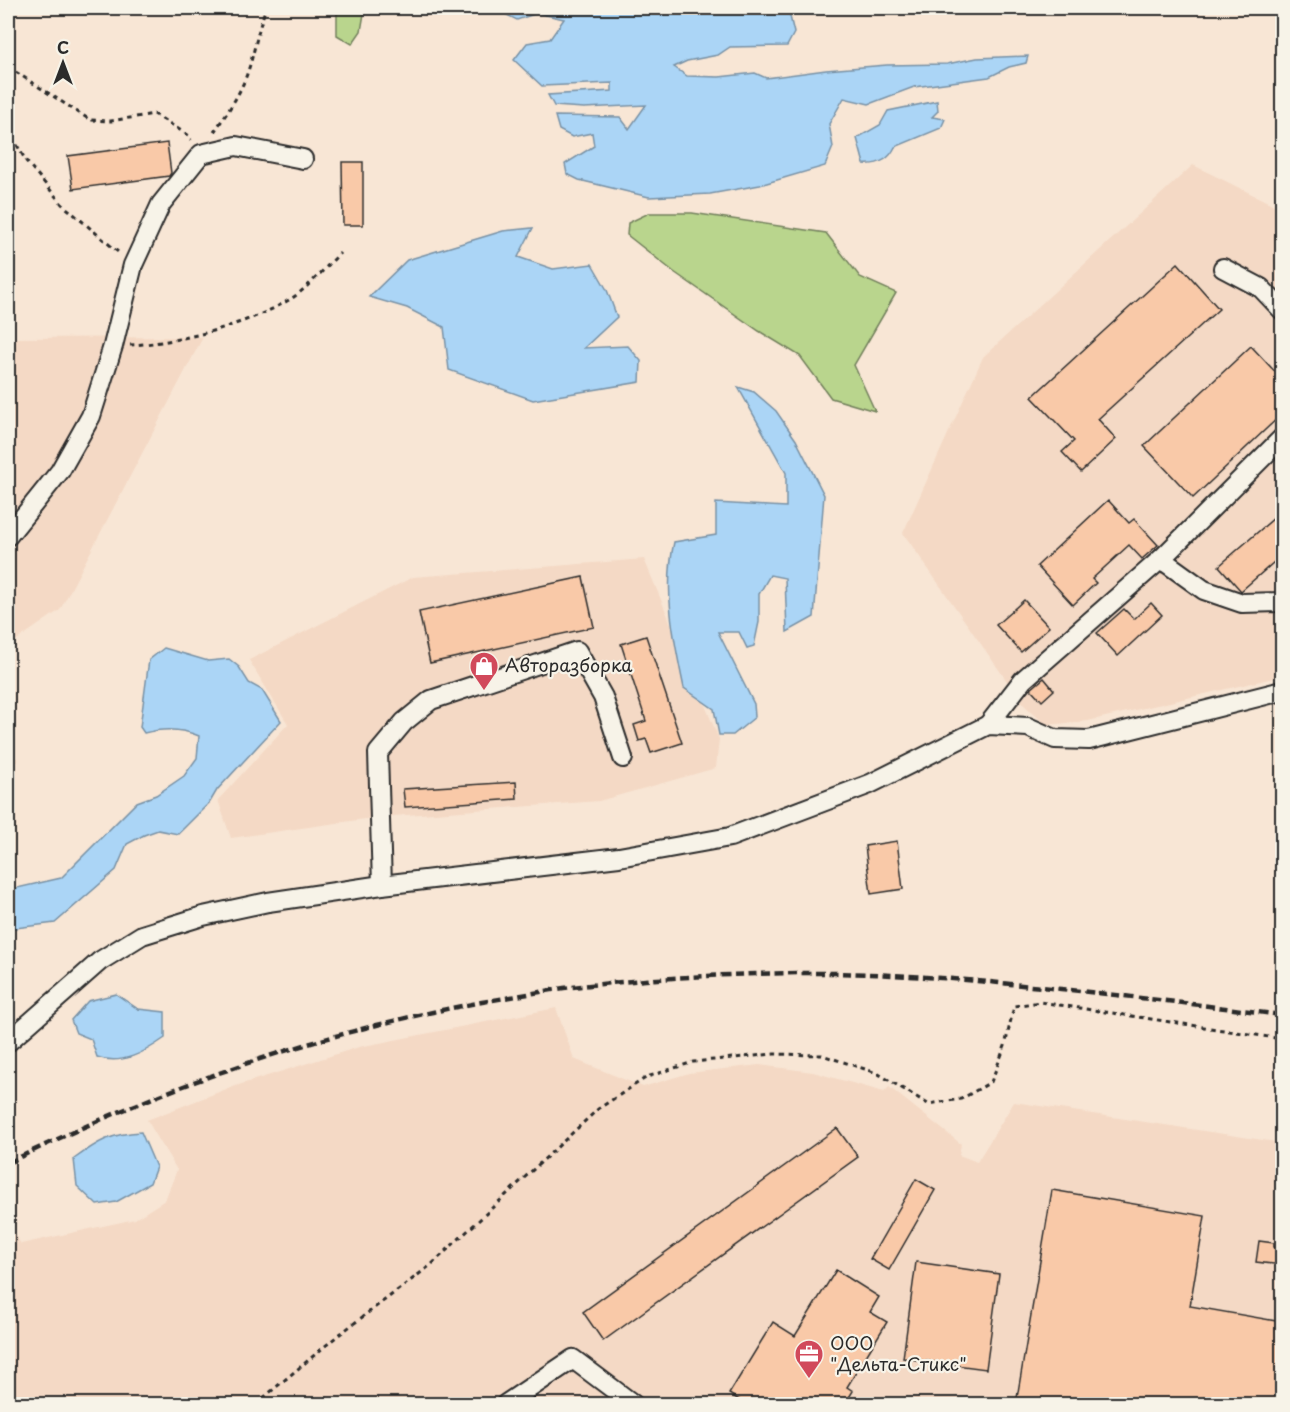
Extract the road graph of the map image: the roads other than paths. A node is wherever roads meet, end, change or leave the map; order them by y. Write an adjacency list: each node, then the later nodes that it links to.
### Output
1 (303, 159): 5 (street)
2 (1222, 268): 3 (street)
3 (1282, 310)
4 (1282, 438): 6 (street)
5 (8, 536)
6 (1161, 559): 7 (street); 9 (street)
7 (1282, 602)
8 (1282, 691): 9 (street)
9 (988, 725): 11 (street)
10 (623, 759): 11 (street)
11 (382, 885): 12 (street)
12 (8, 1042)
13 (506, 1404): 14 (street)
14 (633, 1404)

